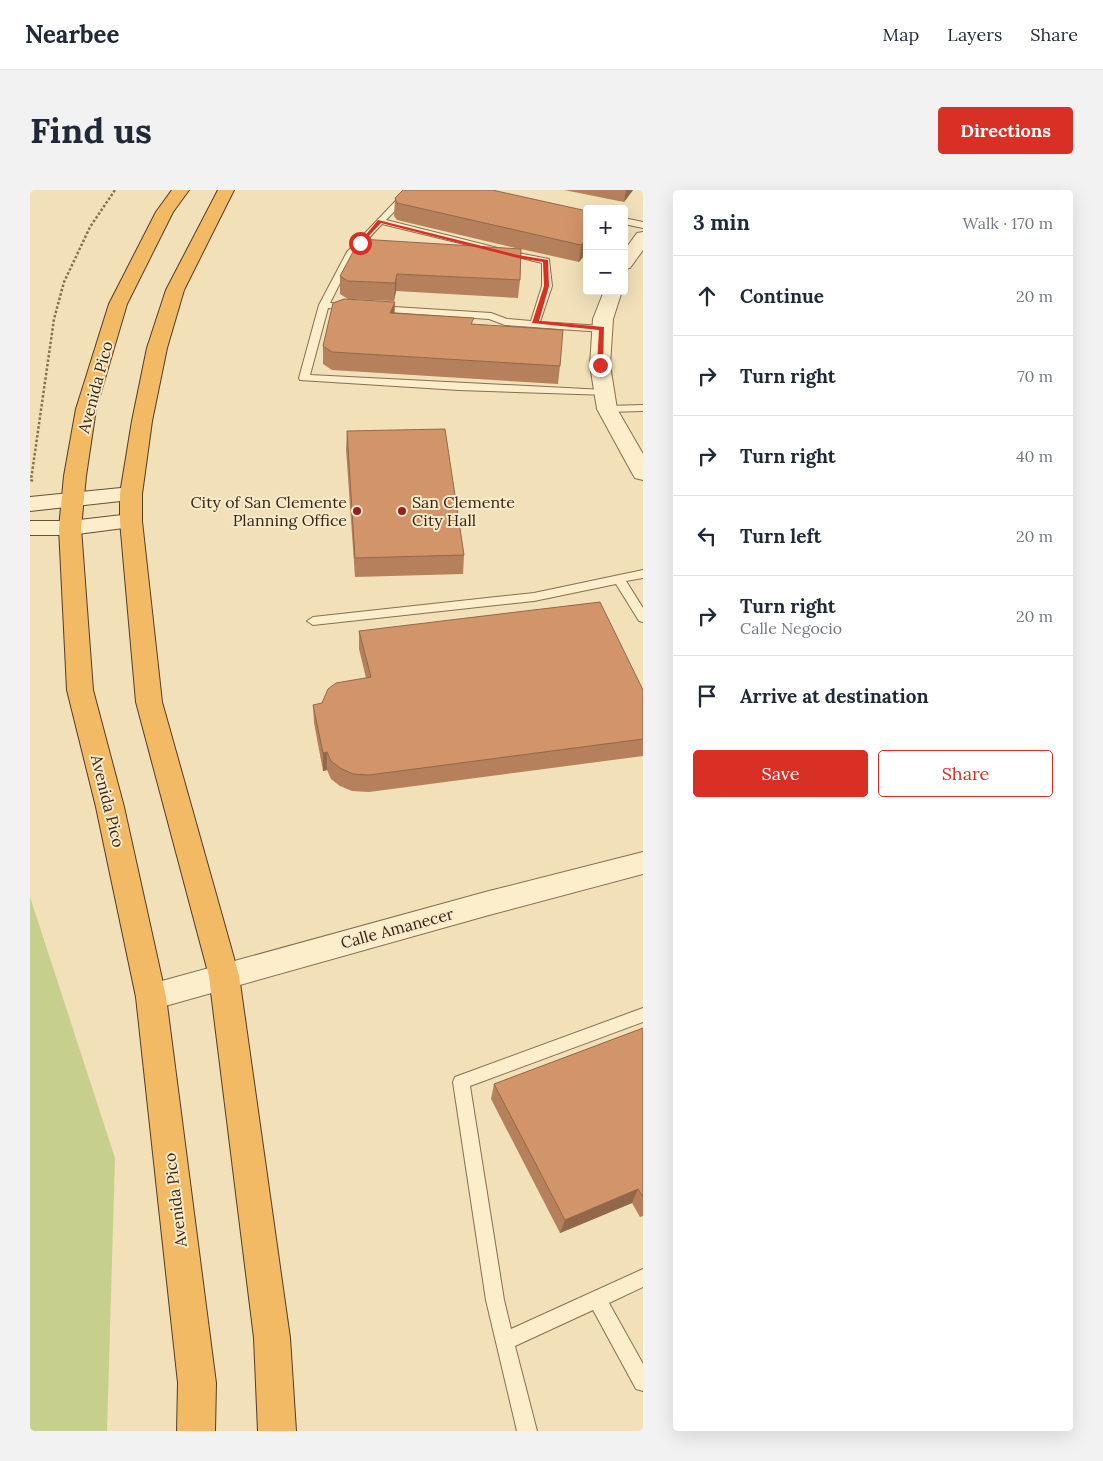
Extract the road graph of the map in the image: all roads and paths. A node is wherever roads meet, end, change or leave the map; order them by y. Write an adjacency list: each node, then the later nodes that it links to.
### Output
1 (115, 190): 21 (path)
2 (181, 190): 21 (highway, Avenida Pico)
3 (226, 190): 20 (highway)
4 (411, 190): 5 (lane)
5 (380, 221): 10 (lane); 13 (lane)
6 (628, 222): 7 (lane)
7 (643, 225)
8 (643, 237): 11 (street)
9 (479, 255): 10 (lane)
10 (518, 256): 14 (lane)
11 (628, 258)
12 (612, 295): 15 (street)
13 (324, 305): 14 (lane); 16 (lane)
14 (535, 323): 15 (lane)
15 (602, 328): 16 (street)
16 (606, 401): 17 (lane); 18 (street)
17 (643, 408)
18 (643, 473)
19 (30, 504): 21 (street)
20 (131, 508): 21 (street); 28 (highway)
21 (71, 514): 22 (street); 29 (highway, Avenida Pico)
22 (30, 528)
23 (643, 574): 24 (lane)
24 (618, 579): 25 (lane); 26 (lane)
25 (642, 613)
26 (312, 621)
27 (643, 863): 28 (street, Calle Amanecer)
28 (224, 976): 29 (street, Calle Amanecer); 36 (highway)
29 (152, 997): 35 (highway, Avenida Pico)
30 (643, 1014): 33 (lane)
31 (643, 1278): 32 (lane)
32 (596, 1299): 33 (lane); 34 (lane)
33 (505, 1341): 37 (lane)
34 (643, 1382)
35 (196, 1431)
36 (277, 1431)
37 (527, 1431)

